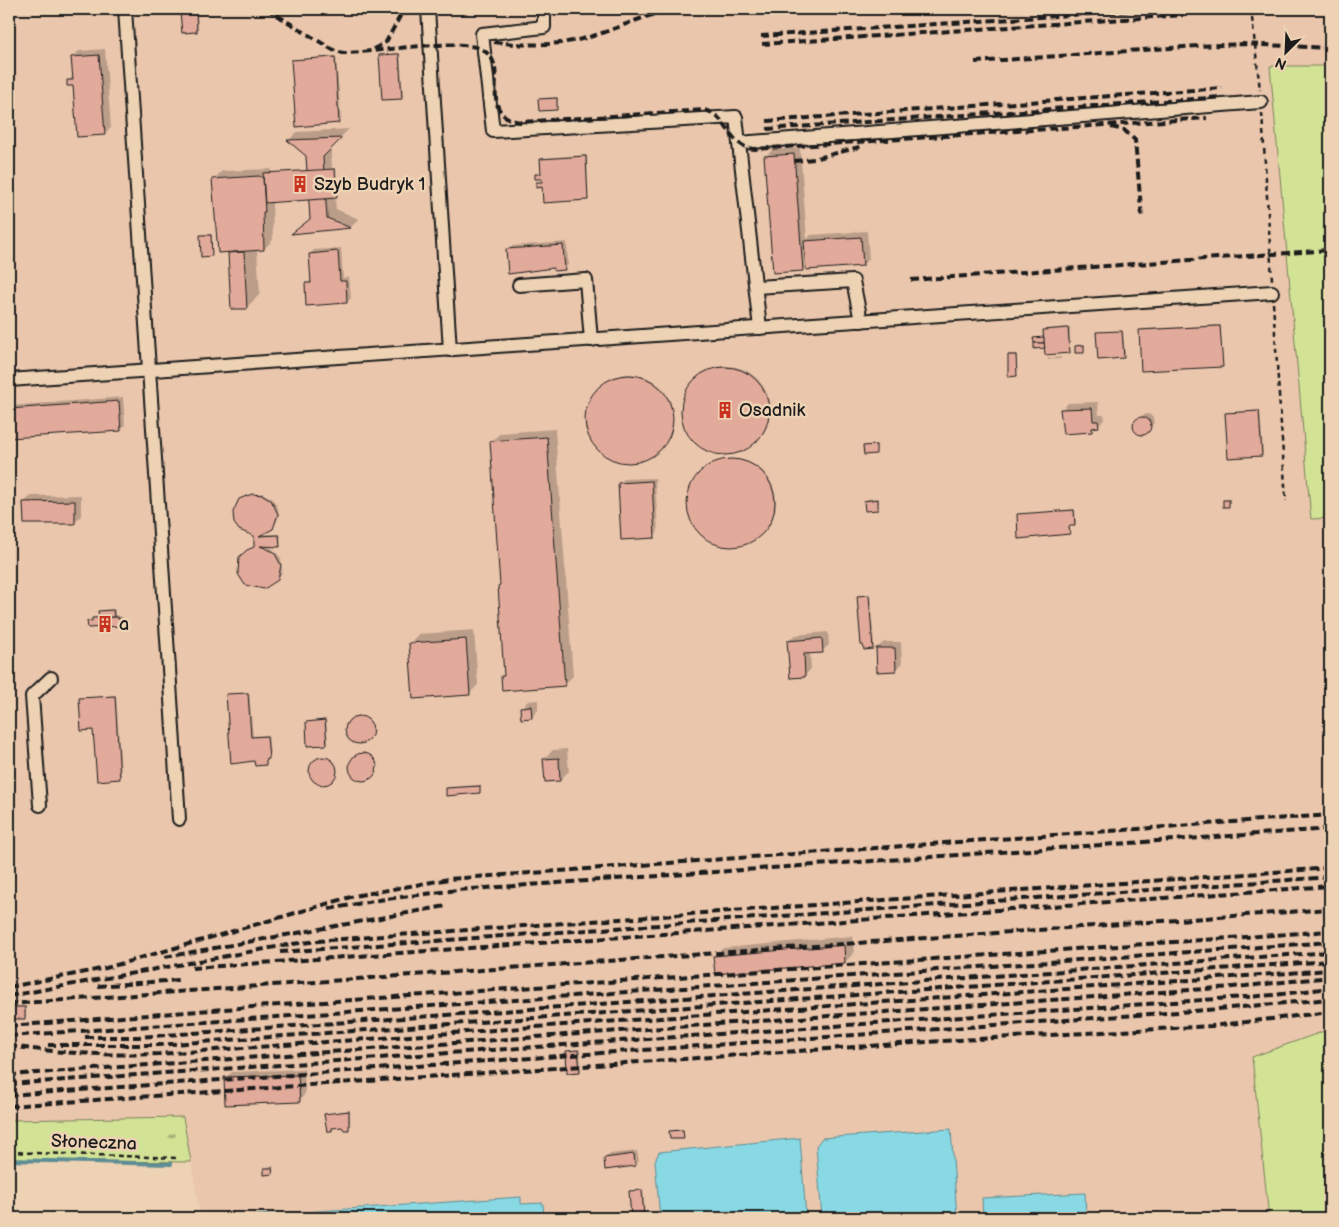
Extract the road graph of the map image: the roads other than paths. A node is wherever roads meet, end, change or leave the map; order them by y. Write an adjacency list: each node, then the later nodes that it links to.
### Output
1 (125, 9): 13 (lane)
2 (428, 9): 12 (lane)
3 (544, 9): 5 (lane)
4 (1261, 102): 5 (lane)
5 (739, 143): 7 (lane)
6 (519, 285): 11 (lane)
7 (756, 286): 9 (lane); 10 (lane)
8 (1272, 292): 9 (lane)
9 (862, 321): 10 (lane)
10 (760, 328): 11 (lane)
11 (591, 340): 12 (lane)
12 (450, 350): 13 (lane)
13 (150, 370): 14 (lane); 17 (lane)
14 (9, 380)
15 (50, 678): 16 (lane)
16 (40, 806)
17 (179, 818)

